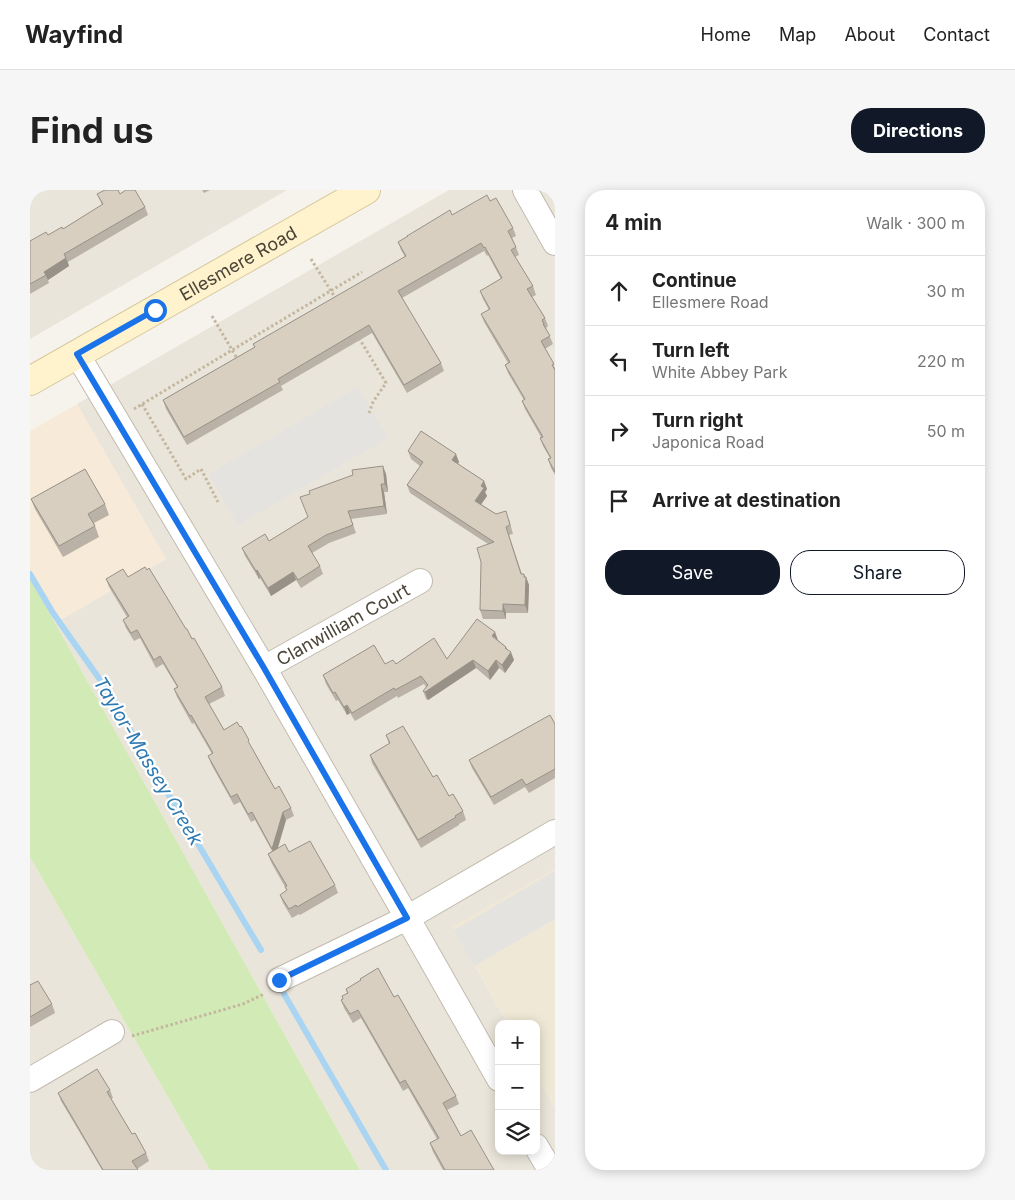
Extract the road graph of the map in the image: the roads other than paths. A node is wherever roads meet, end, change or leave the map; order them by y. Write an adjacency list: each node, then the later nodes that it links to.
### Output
1 (366, 190): 4 (main road, Ellesmere Road)
2 (525, 190): 3 (street)
3 (555, 243)
4 (77, 354): 5 (main road, Ellesmere Road); 7 (street)
5 (30, 382)
6 (420, 581): 7 (street, Clanwilliam Court)
7 (264, 668): 9 (street)
8 (555, 832): 9 (street)
9 (407, 918): 10 (street); 12 (street)
10 (279, 980)
11 (112, 1032): 13 (street)
12 (495, 1072)
13 (30, 1080)
14 (540, 1153): 15 (street)
15 (550, 1170)

